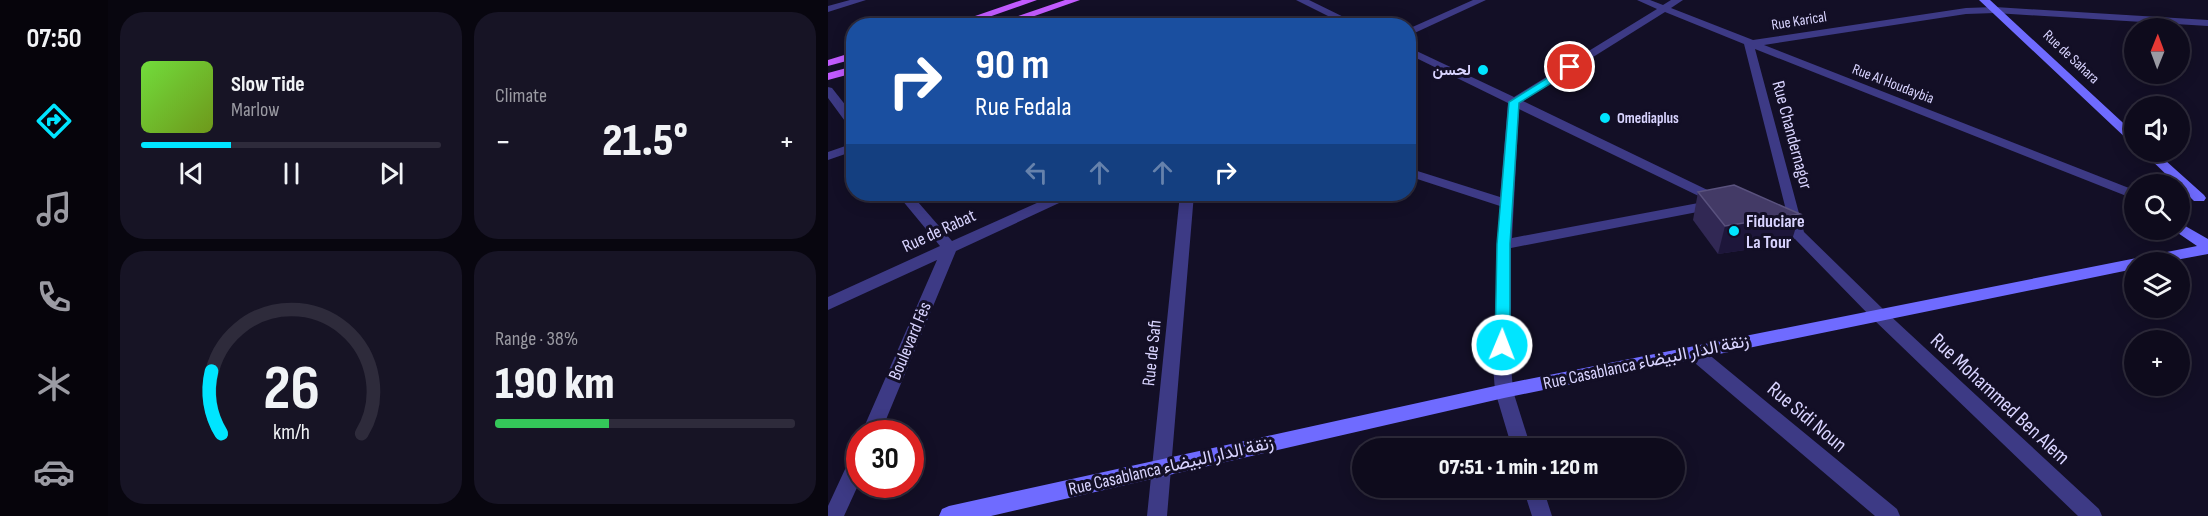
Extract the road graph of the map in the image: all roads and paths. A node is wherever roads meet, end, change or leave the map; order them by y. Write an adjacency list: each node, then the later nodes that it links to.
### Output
1 (861, 0): 9 (street)
2 (1032, 0): 12 (main road)
3 (1076, 0): 13 (main road)
4 (1301, 0): 14 (street)
5 (1481, 0): 16 (street)
6 (1641, 0): 10 (street, Rue Al Houdaybia)
7 (1678, 0): 10 (street)
8 (1984, 0): 11 (street, Rue de Sahara)
9 (828, 9)
10 (1663, 9): 17 (street, Rue Al Houdaybia); 24 (street)
11 (1995, 10): 15 (street, Rue Karical); 17 (street, Rue Karical); 26 (street, Rue de Sahara)
12 (976, 18)
13 (1019, 18)
14 (1340, 18)
15 (2208, 23)
16 (1416, 29)
17 (1749, 44): 31 (street, Rue Al Houdaybia); 39 (street, Rue Chandernagor)
18 (1416, 54): 24 (street)
19 (846, 57): 20 (main road)
20 (828, 63)
21 (846, 71): 22 (main road)
22 (828, 77)
23 (828, 90): 25 (street)
24 (1514, 102): 36 (street); 40 (street)
25 (846, 114)
26 (2124, 130)
27 (846, 150): 28 (street)
28 (828, 156)
29 (2160, 162): 32 (street)
30 (1416, 175): 36 (street)
31 (2124, 191)
32 (2203, 199)
33 (910, 201): 41 (street)
34 (1052, 201): 41 (street, Rue de Rabat)
35 (1186, 201): 51 (street, Rue de Safi)
36 (1506, 203): 40 (street)
37 (1767, 222): 39 (street)
38 (2190, 235): 42 (street)
39 (1800, 236): 46 (street, Rue Mohammed Ben Alem)
40 (1504, 244): 48 (street)
41 (950, 248): 45 (street, Rue de Rabat); 49 (street, Boulevard Fès)
42 (2208, 248): 43 (street)
43 (2189, 252)
44 (2124, 266): 46 (street, Rue Casablanca زنقة الدار البيضاء)
45 (828, 304)
46 (1878, 314): 47 (street, Rue Casablanca زنقة الدار البيضاء); 59 (street, Rue Mohammed Ben Alem)
47 (1695, 353): 48 (street, Rue Casablanca زنقة الدار البيضاء); 58 (street, Rue Sidi Noun)
48 (1504, 391): 50 (street); 51 (street, Rue Casablanca زنقة الدار البيضاء)
49 (876, 420)
50 (1518, 438)
51 (1160, 469): 55 (street, Rue Casablanca زنقة الدار البيضاء); 56 (street, Rue de Safi)
52 (846, 489): 54 (street)
53 (1536, 498): 57 (street)
54 (834, 516)
55 (949, 516)
56 (1156, 516)
57 (1542, 516)
58 (1890, 516)
59 (2091, 516)

